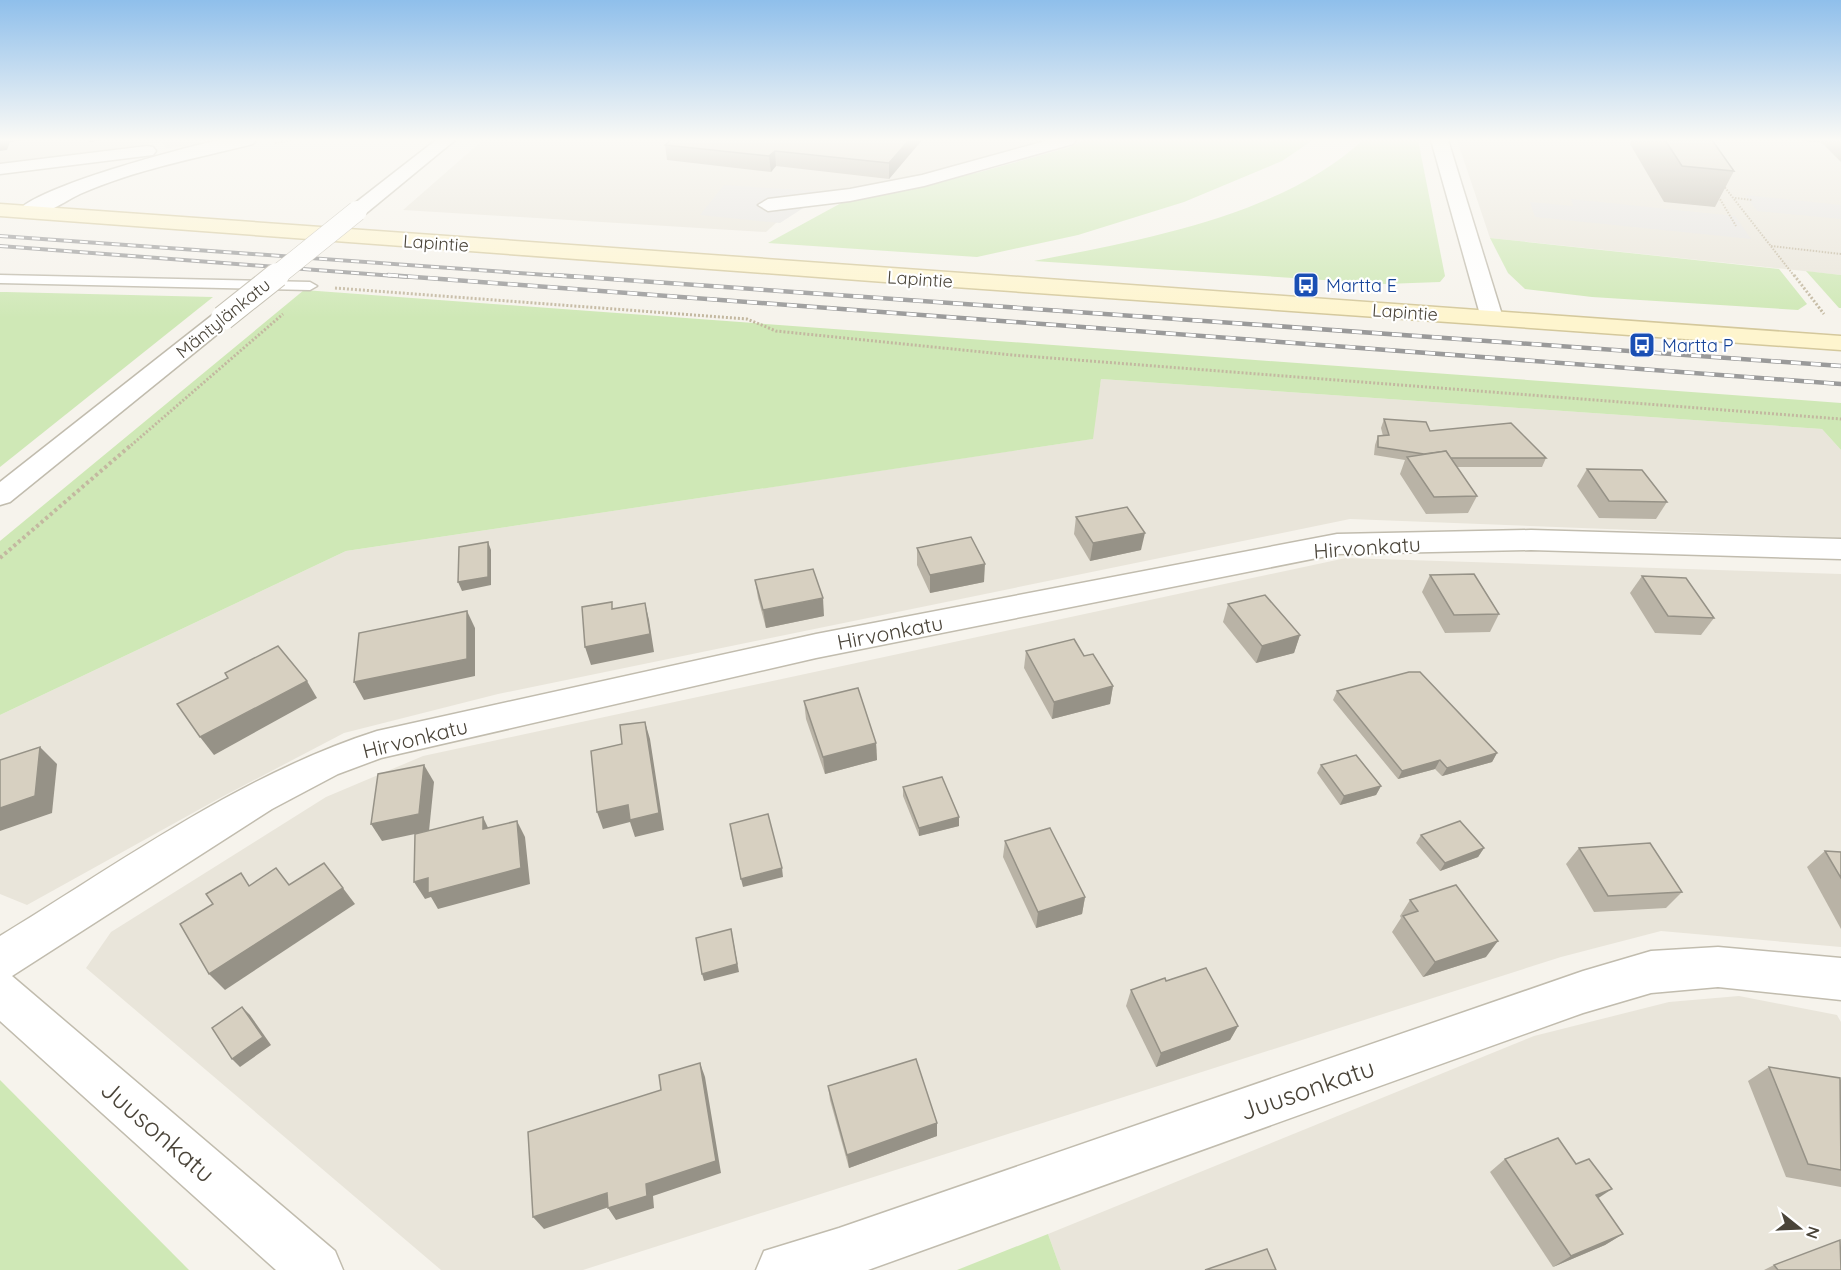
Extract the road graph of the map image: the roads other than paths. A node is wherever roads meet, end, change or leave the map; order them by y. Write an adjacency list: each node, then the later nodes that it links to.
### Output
1 (54, 199): 7 (street)
2 (372, 199): 12 (street, Mäntylänkatu, bridge)
3 (815, 199): 5 (street)
4 (1457, 199): 10 (street)
5 (768, 205)
6 (0, 210): 7 (main road, Lapintie)
7 (27, 212): 10 (main road, Lapintie)
8 (0, 279): 9 (lane)
9 (310, 286)
10 (1492, 318): 11 (main road, Lapintie)
11 (1841, 343)
12 (0, 496)
13 (1841, 549): 14 (street, Hirvonkatu)
14 (0, 960)
15 (1841, 980): 18 (street, Juusonkatu)
16 (0, 992): 17 (street, Juusonkatu)
17 (316, 1270)
18 (783, 1270)

